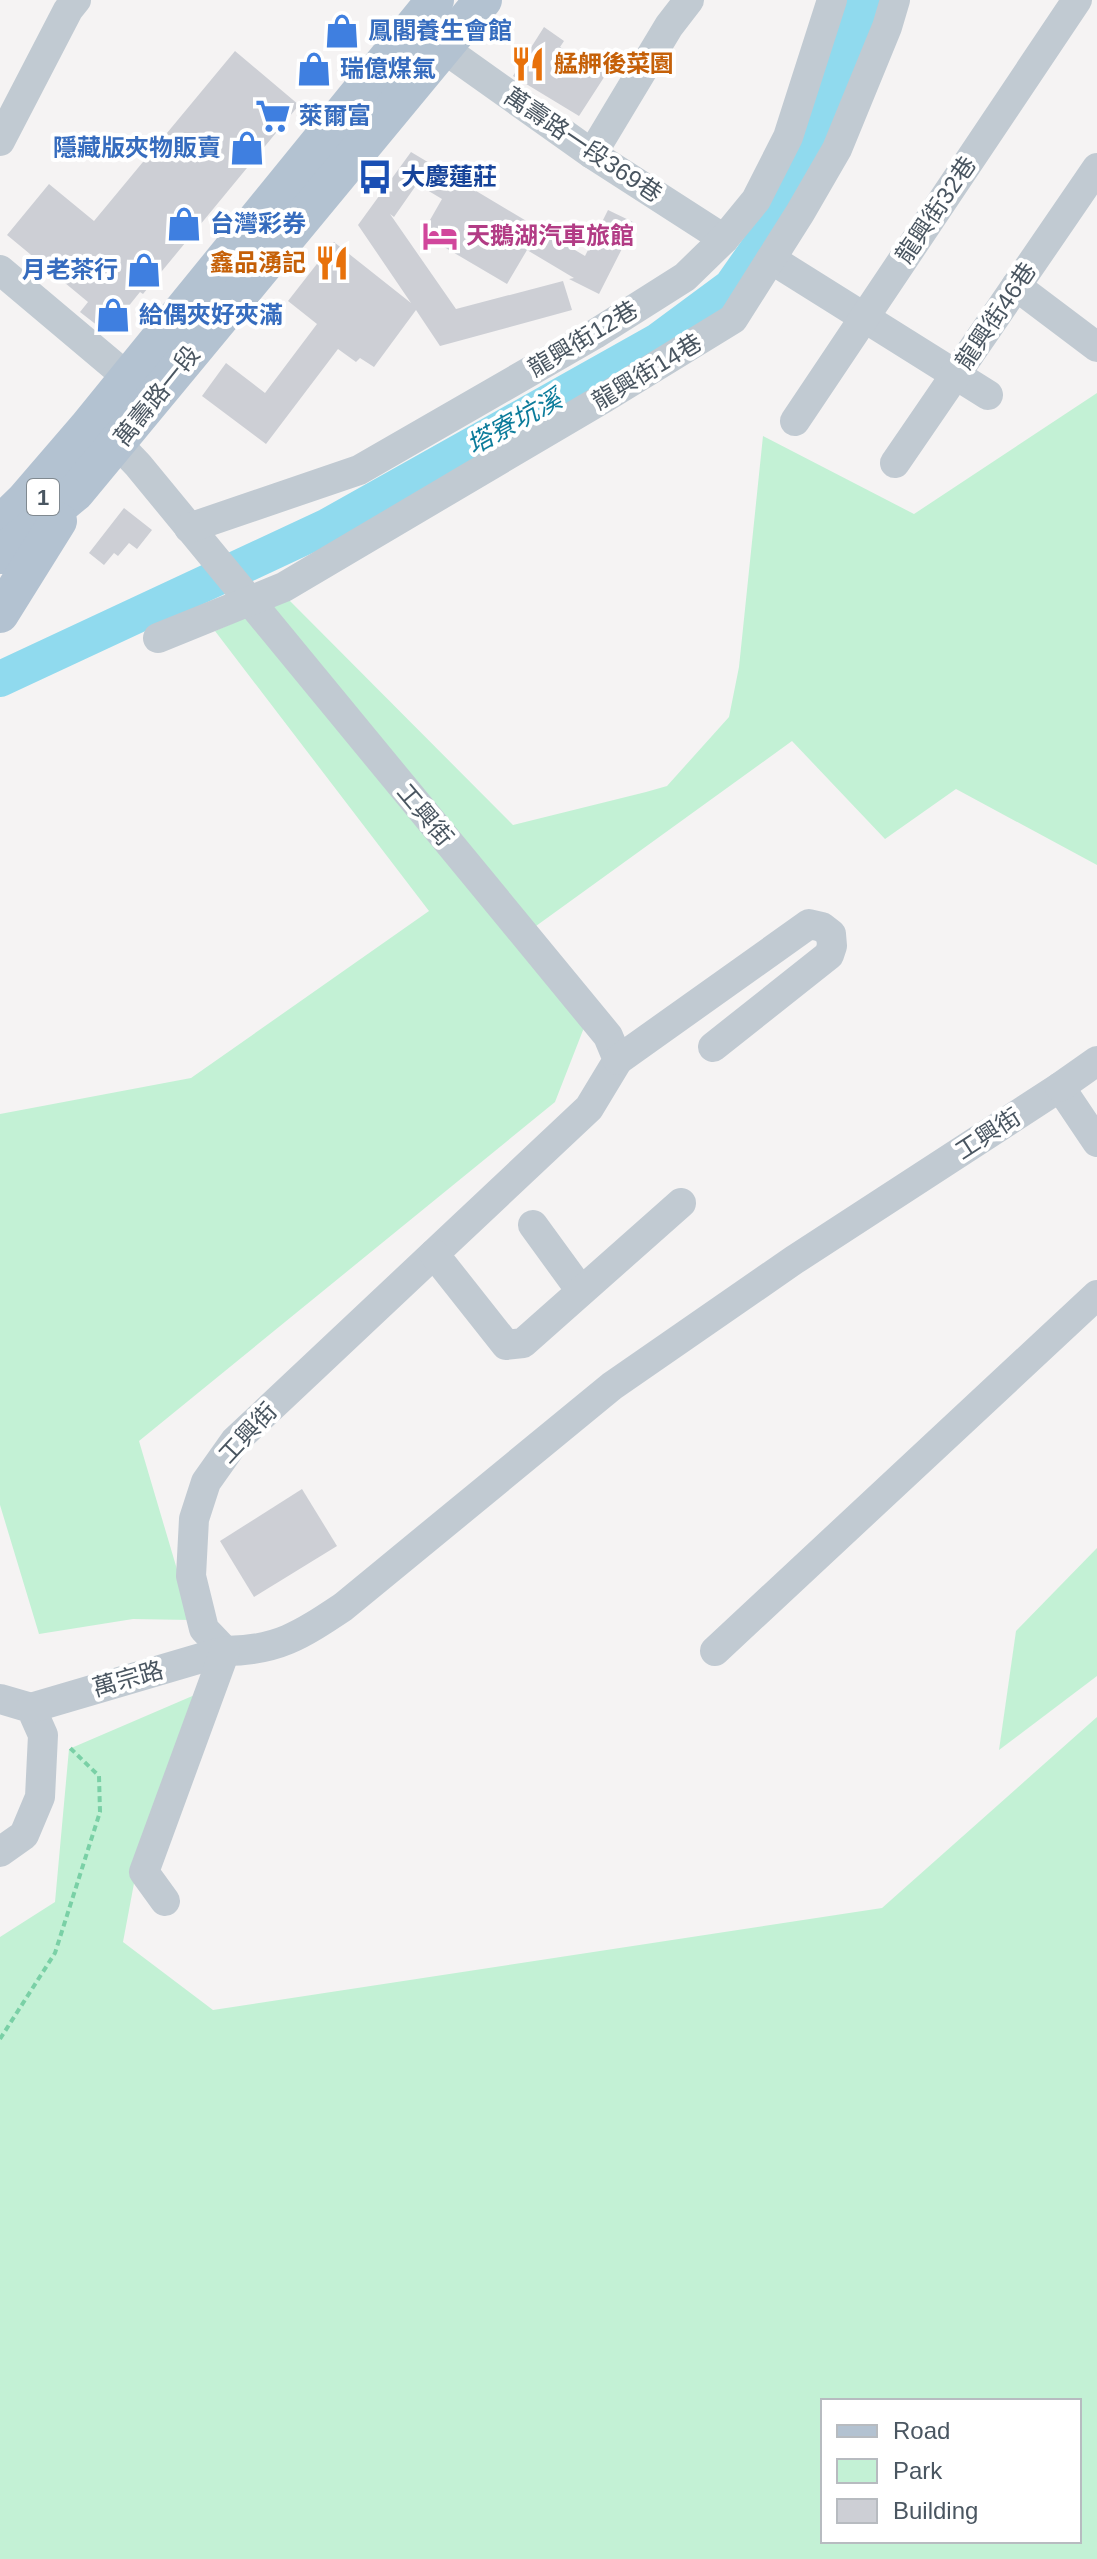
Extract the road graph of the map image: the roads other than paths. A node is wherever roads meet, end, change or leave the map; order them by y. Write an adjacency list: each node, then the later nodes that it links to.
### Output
1 (76, 0): 9 (street)
2 (435, 0): 19 (main road, 萬壽路一段 / 1)
3 (483, 0): 8 (main road, 萬壽路一段 / 1)
4 (689, 0): 10 (street)
5 (832, 0): 12 (street, 龍興街12巷)
6 (895, 0): 13 (street, 龍興街14巷)
7 (1077, 0): 16 (street, 龍興街32巷)
8 (443, 48): 10 (street, 萬壽路一段369巷); 19 (main road, 萬壽路一段 / 1)
9 (0, 141)
10 (592, 154): 12 (street, 萬壽路一段369巷)
11 (1097, 168): 15 (street, 龍興街46巷)
12 (724, 239): 24 (street, 龍興街12巷)
13 (771, 259): 16 (street); 26 (street, 龍興街14巷)
14 (0, 270): 19 (street)
15 (1016, 286): 17 (street); 18 (street, 龍興街46巷)
16 (864, 317): 18 (street); 21 (street, 龍興街32巷)
17 (1097, 347)
18 (955, 375): 20 (street); 23 (street, 龍興街46巷)
19 (140, 388): 22 (main road, 萬壽路一段 / 1)
20 (988, 395)
21 (795, 421)
22 (102, 436): 24 (street); 25 (main road, 萬壽路一段 / 1); 25 (main road, 萬壽路一段)
23 (895, 463)
24 (189, 528): 26 (street, 工興街)
25 (8, 548): 27 (main road, 1)
26 (249, 601): 28 (street, 龍興街14巷); 30 (street, 工興街)
27 (0, 614)
28 (158, 638)
29 (713, 1047): 30 (street)
30 (618, 1060): 36 (street, 工興街)
31 (1097, 1061): 32 (street, 工興街)
32 (1060, 1087): 33 (street); 39 (street, 工興街)
33 (1097, 1142)
34 (681, 1203): 37 (street)
35 (533, 1225): 37 (street)
36 (434, 1254): 37 (street); 39 (street, 工興街)
37 (581, 1291)
38 (1097, 1295): 40 (street)
39 (225, 1651): 42 (street, 萬宗路); 44 (street)
40 (715, 1651)
41 (0, 1699): 42 (street)
42 (43, 1704): 43 (street)
43 (0, 1852)
44 (165, 1901)

